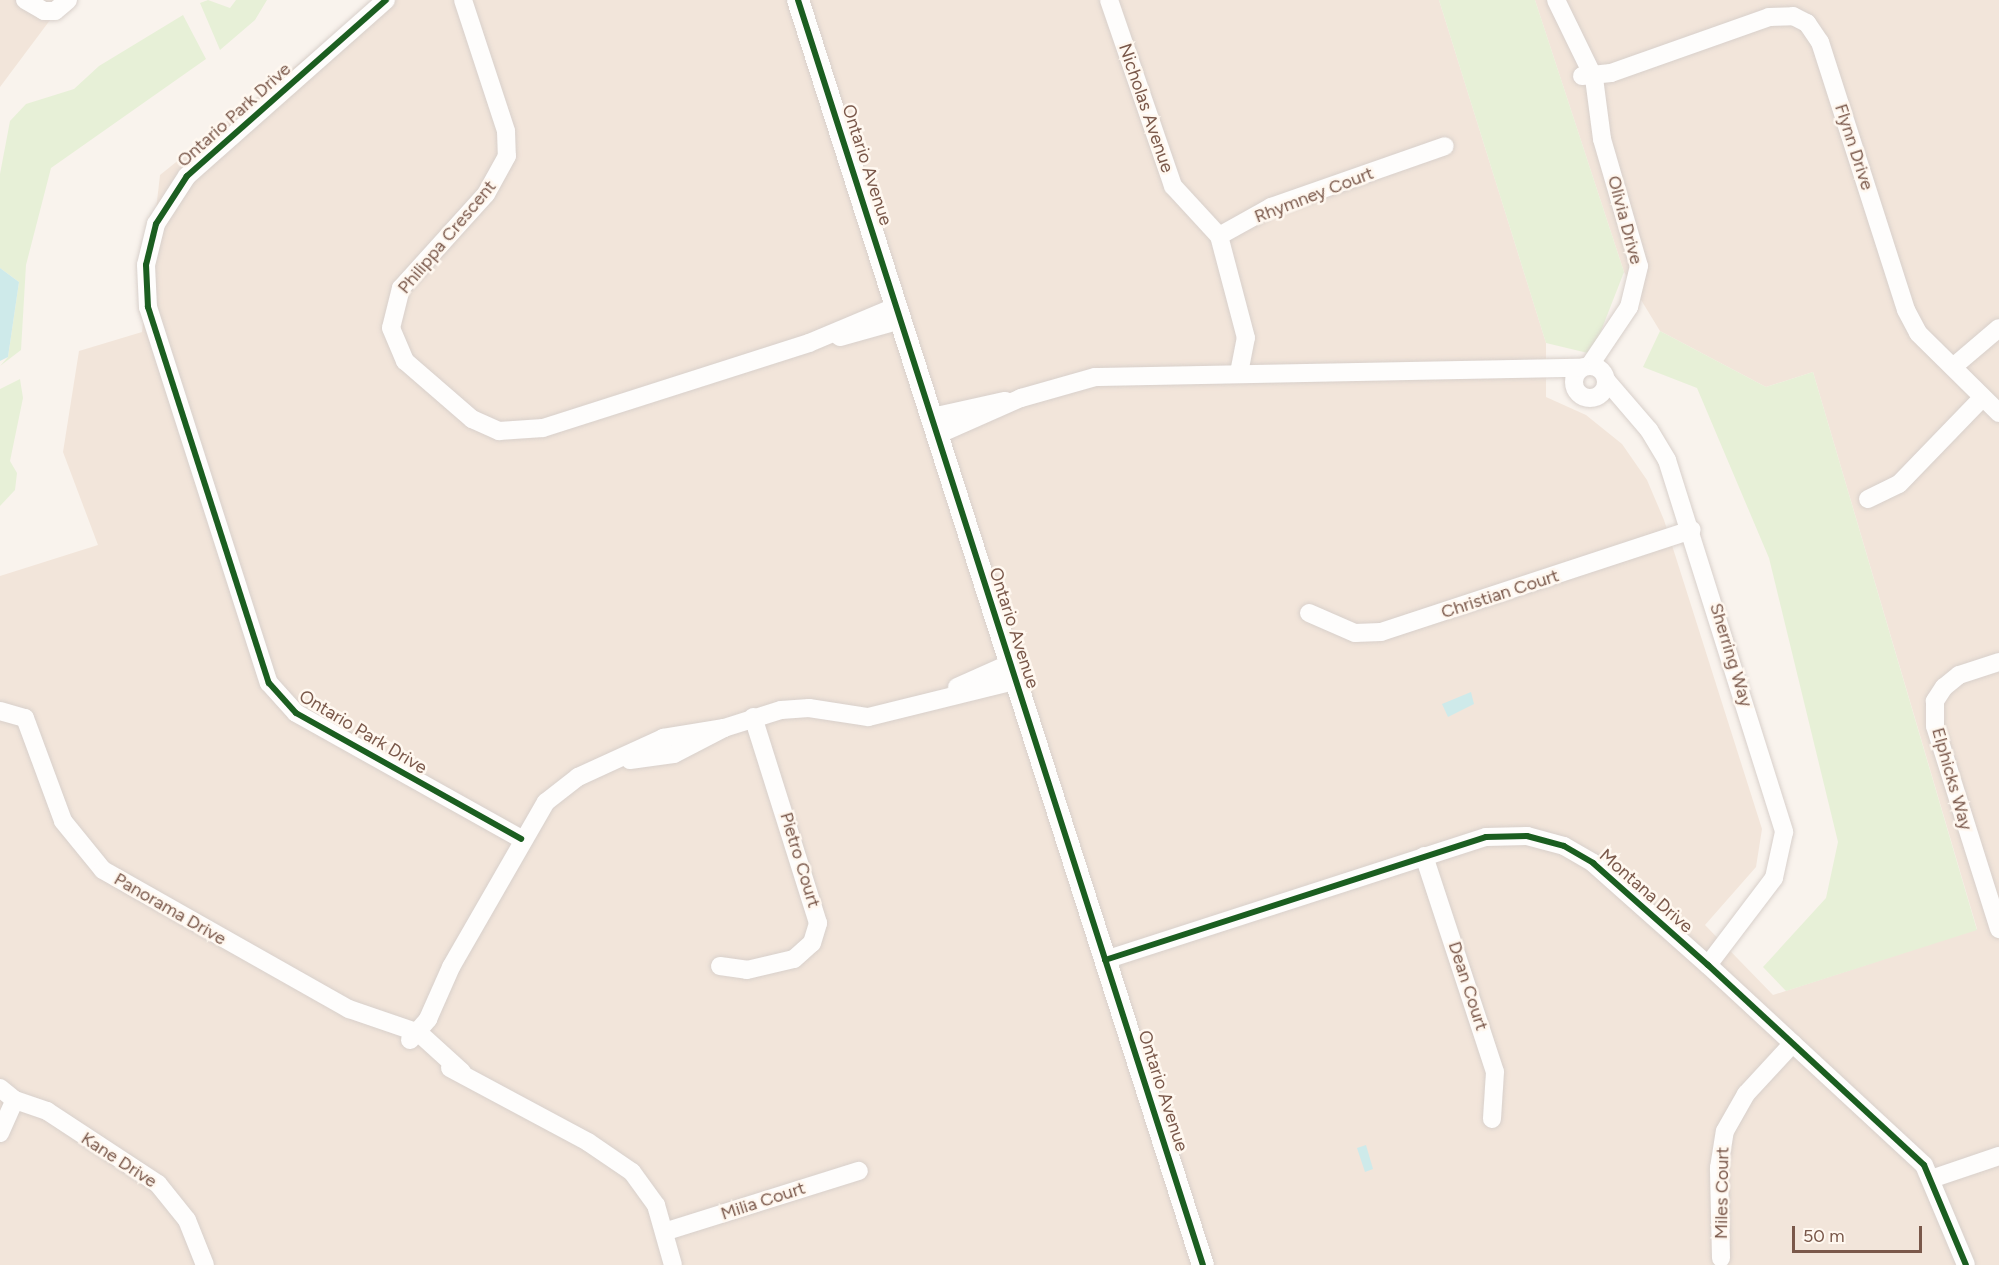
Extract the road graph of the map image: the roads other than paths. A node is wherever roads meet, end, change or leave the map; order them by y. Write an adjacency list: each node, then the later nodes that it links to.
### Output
1 (25, 0): 2 (street)
2 (68, 0)
3 (386, 0): 26 (street, Ontario Park Drive)
4 (463, 0): 11 (street, Philippa Crescent)
5 (798, 0): 11 (street, Ontario Avenue)
6 (1109, 0): 10 (street, Nicholas Avenue)
7 (1556, 0): 8 (street, Olivia Drive)
8 (1589, 74): 14 (street, Flynn Drive); 15 (street, Olivia Drive)
9 (1445, 146): 10 (street, Rhymney Court)
10 (1220, 236): 13 (street)
11 (899, 313): 18 (street, Ontario Avenue)
12 (1999, 328): 14 (street)
13 (1239, 364): 15 (street, Sherring Way); 18 (street, Sherring Way)
14 (1953, 367): 16 (street, Flynn Drive)
15 (1592, 378): 20 (street, Sherring Way)
16 (1982, 398): 17 (street, Flynn Drive); 19 (street)
17 (1999, 413)
18 (934, 426): 23 (street, Ontario Avenue)
19 (1868, 499)
20 (1692, 530): 21 (street, Christian Court); 30 (street, Sherring Way)
21 (1309, 613)
22 (1999, 662): 28 (street, Elphicks Way)
23 (1012, 673): 25 (street); 29 (street, Ontario Avenue)
24 (0, 711): 32 (street, Panorama Drive)
25 (753, 717): 26 (street); 31 (street, Pietro Court)
26 (521, 839): 32 (street)
27 (1424, 856): 29 (street, Montana Drive); 30 (street, Montana Drive); 36 (street, Dean Court)
28 (1999, 929)
29 (1105, 960): 46 (street, Ontario Avenue)
30 (1703, 961): 33 (street, Montana Drive)
31 (720, 966)
32 (413, 1034): 41 (street, Panorama Drive)
33 (1793, 1043): 40 (street, Montana Drive); 42 (street, Miles Court)
34 (0, 1088): 35 (street, Kane Drive)
35 (7, 1107): 37 (street); 43 (street, Kane Drive)
36 (1492, 1119)
37 (0, 1133)
38 (1999, 1156): 40 (street)
39 (859, 1171): 41 (street, Milia Court)
40 (1934, 1178): 47 (street, Montana Drive)
41 (669, 1237): 44 (street, Panorama Drive); 45 (street, Panorama Drive)
42 (1721, 1258)
43 (206, 1265)
44 (673, 1265)
45 (684, 1265)
46 (1203, 1265)
47 (1966, 1265)

